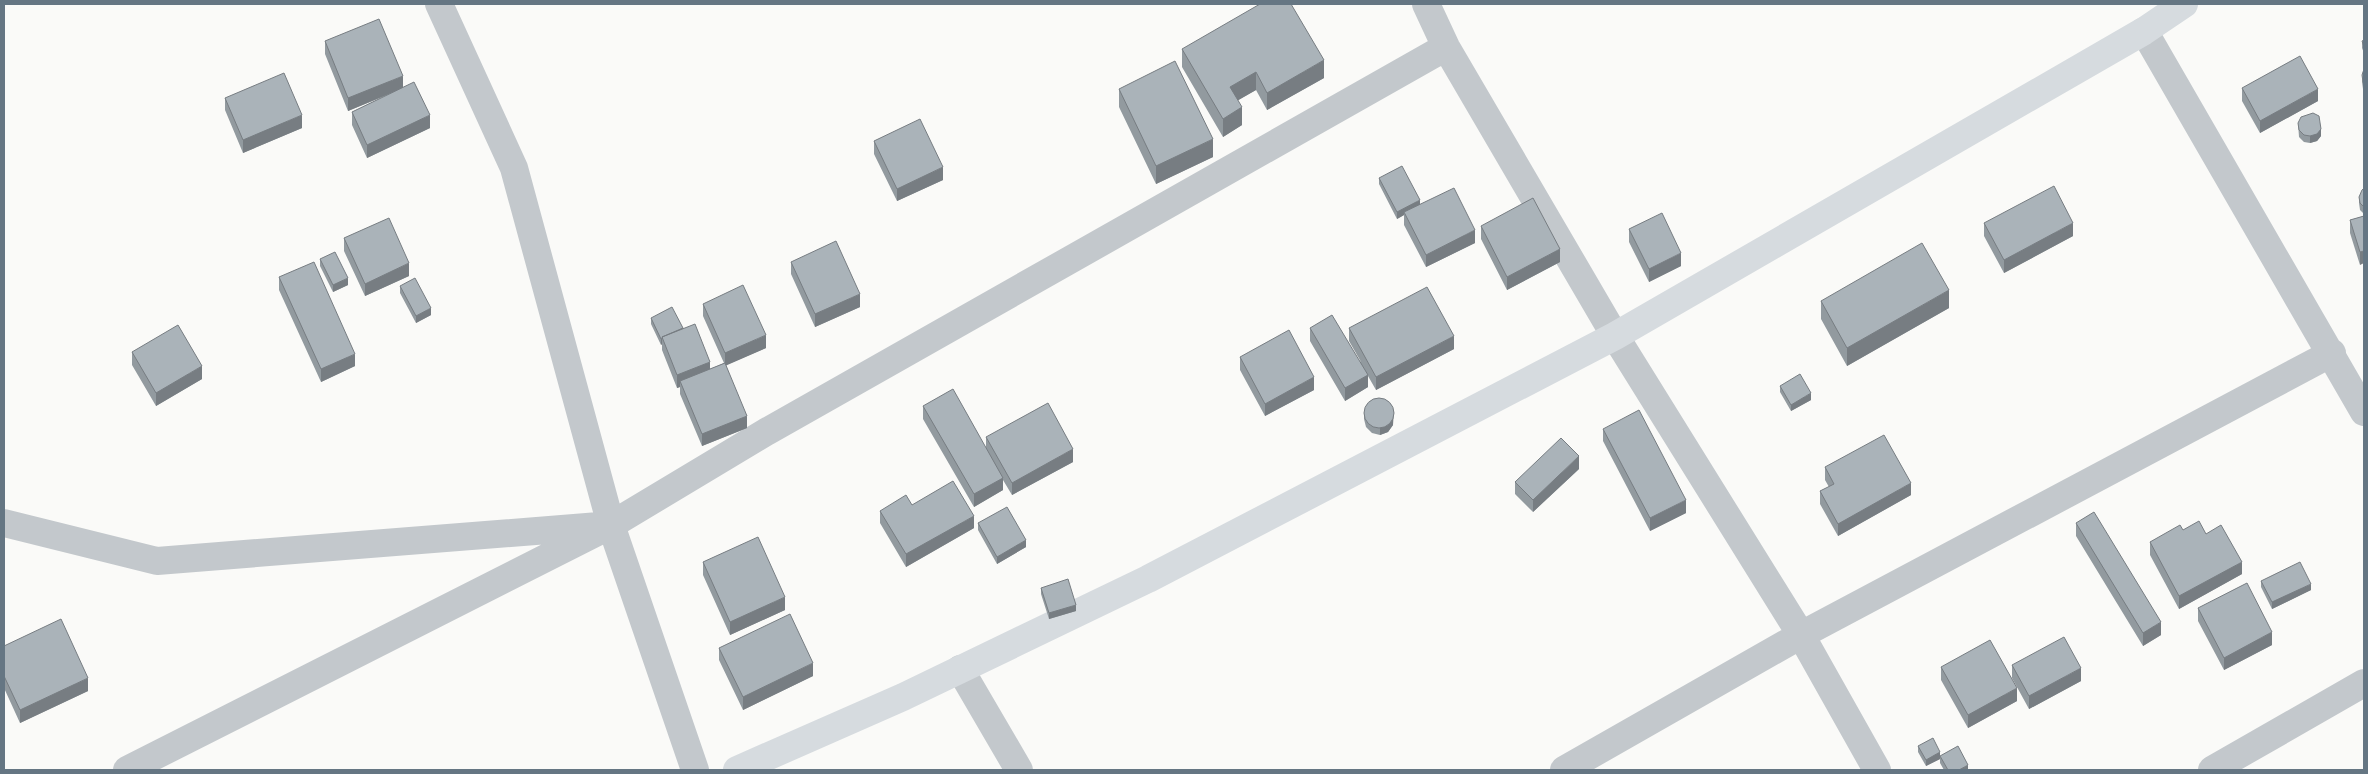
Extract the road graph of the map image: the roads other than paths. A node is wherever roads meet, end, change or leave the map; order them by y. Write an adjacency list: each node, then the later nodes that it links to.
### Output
1 (439, 4): 10 (street)
2 (1426, 4): 5 (street)
3 (2184, 4): 4 (main road)
4 (2144, 31): 6 (main road); 7 (street)
5 (1446, 47): 6 (street); 10 (street)
6 (1615, 336): 11 (street); 12 (main road)
7 (2332, 353): 8 (street); 11 (street)
8 (2364, 412)
9 (4, 523): 10 (street)
10 (611, 525): 14 (street); 15 (street)
11 (1801, 635): 18 (street); 19 (street)
12 (960, 669): 16 (main road); 17 (street)
13 (2364, 683): 20 (street)
14 (127, 770)
15 (695, 770)
16 (737, 770)
17 (1019, 770)
18 (1564, 770)
19 (1876, 770)
20 (2212, 770)

